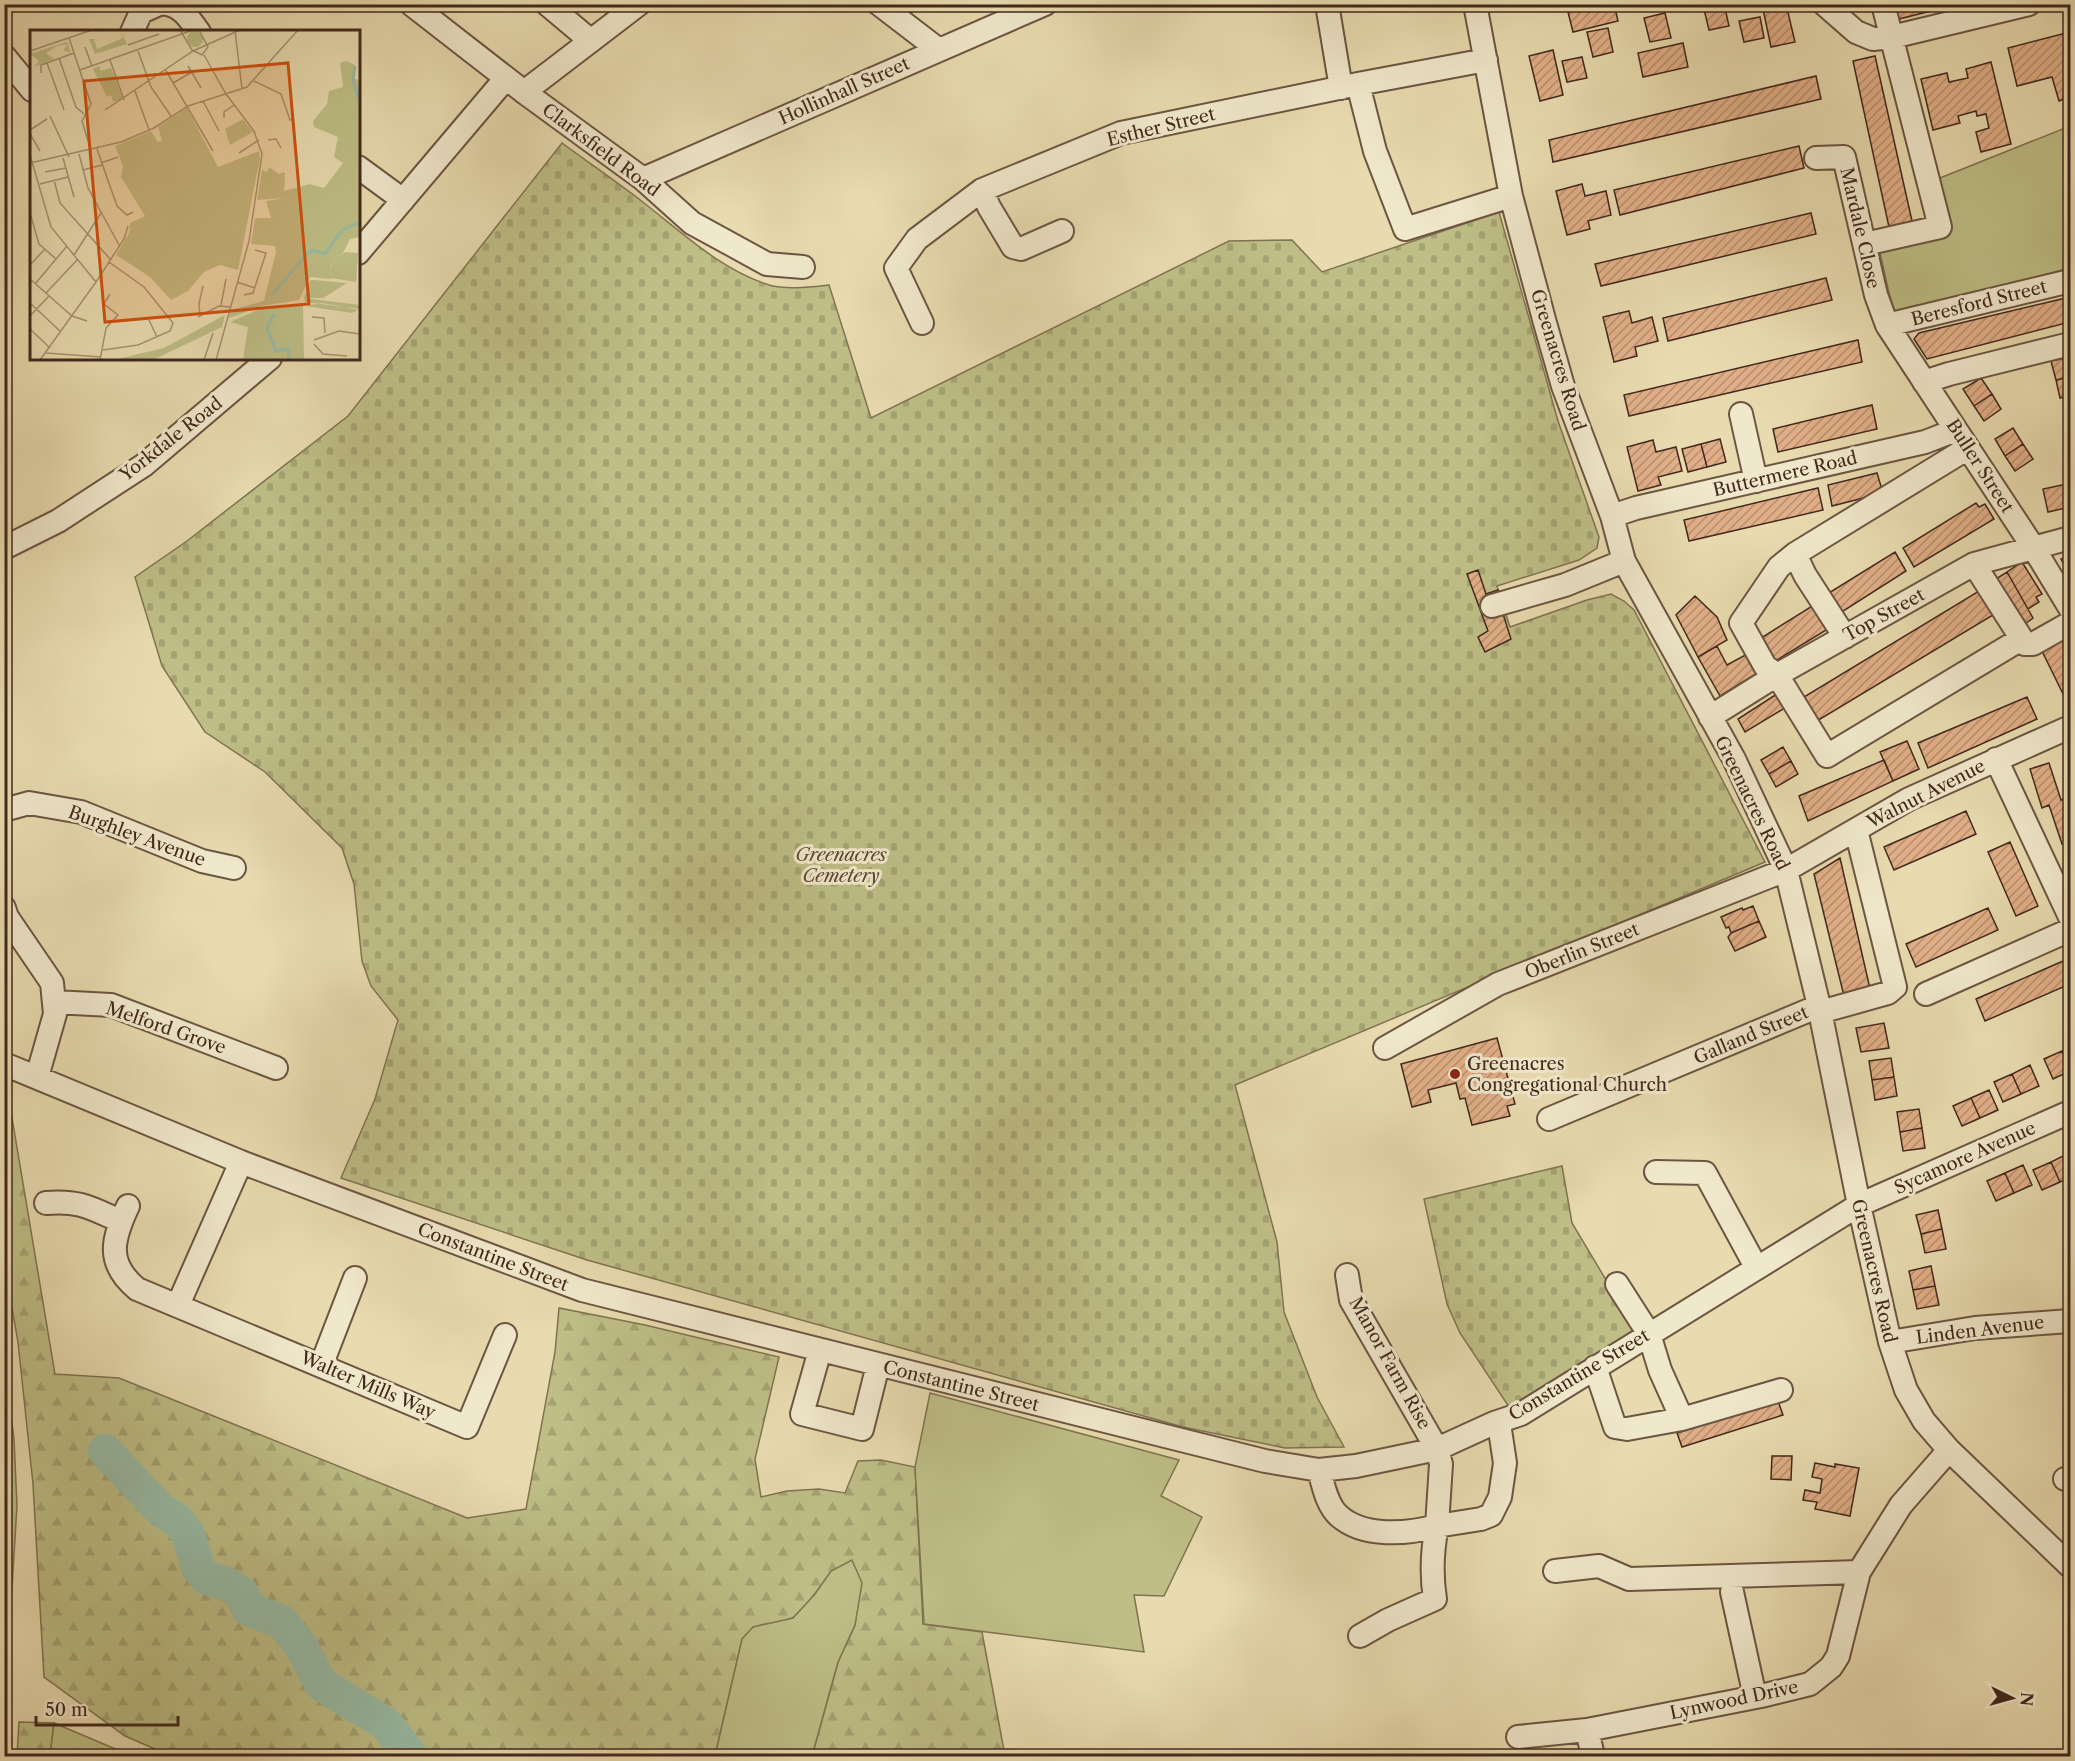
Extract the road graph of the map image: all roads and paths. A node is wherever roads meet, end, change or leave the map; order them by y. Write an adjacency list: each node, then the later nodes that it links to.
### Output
1 (159, 4): 13 (street)
2 (167, 4): 14 (street)
3 (411, 4): 20 (street, Clarksfield Road)
4 (547, 4): 16 (street)
5 (639, 4): 16 (street)
6 (879, 4): 17 (street)
7 (1044, 4): 17 (street, Hollinhall Street)
8 (1327, 4): 21 (street)
9 (1475, 4): 19 (street, Greenacres Road)
10 (1824, 4): 15 (street)
11 (1883, 4): 15 (street)
12 (2029, 4): 15 (street)
13 (133, 30)
14 (198, 30)
15 (1892, 37): 31 (street)
16 (591, 41): 23 (street)
17 (939, 50): 26 (street, Hollinhall Street)
18 (4, 56): 22 (street)
19 (1486, 60): 21 (street, Esther Street); 28 (street, Greenacres Road)
20 (506, 78): 23 (street, Clarksfield Road); 29 (street)
21 (1350, 86): 27 (street, Esther Street); 28 (street)
22 (30, 88)
23 (524, 92): 26 (street, Clarksfield Road)
24 (1816, 158): 31 (street, Mardale Close)
25 (360, 168): 29 (street)
26 (643, 179): 33 (street, Clarksfield Road)
27 (982, 190): 30 (street); 35 (street, Esther Street)
28 (1511, 196): 43 (street, Greenacres Road)
29 (403, 200): 32 (street)
30 (1062, 231)
31 (1865, 244): 36 (street, Mardale Close)
32 (360, 251)
33 (803, 267)
34 (2070, 281): 36 (street, Beresford Street)
35 (922, 323)
36 (1887, 325): 39 (street, Buller Street)
37 (2070, 344): 39 (street)
38 (268, 360): 46 (street, Yorkdale Road)
39 (1924, 382): 41 (street, Buller Street)
40 (1741, 414): 42 (street)
41 (1962, 439): 42 (street, Buttermere Road); 45 (street, Buller Street); 47 (street)
42 (1756, 481): 43 (street, Buttermere Road)
43 (1612, 516): 48 (street, Greenacres Road)
44 (2070, 538): 45 (street, Top Street)
45 (2033, 547): 49 (street, Top Street); 51 (street, Buller Street)
46 (4, 548)
47 (1795, 554): 53 (street); 55 (street)
48 (1624, 561): 50 (street); 56 (street, Greenacres Road)
49 (1974, 564): 53 (street, Top Street); 54 (street)
50 (1492, 606)
51 (2070, 608)
52 (2070, 623): 54 (street)
53 (1845, 637): 55 (street, Top Street)
54 (2021, 639): 55 (street)
55 (1777, 675): 56 (street, Top Street)
56 (1710, 717): 62 (street, Greenacres Road)
57 (2070, 727): 58 (street, Walnut Avenue)
58 (1996, 759): 60 (street, Walnut Avenue); 64 (street)
59 (4, 810): 61 (street, Burghley Avenue)
60 (1856, 830): 62 (street, Walnut Avenue); 68 (street, Galland Street)
61 (234, 868)
62 (1786, 870): 68 (street, Greenacres Road); 69 (street, Oberlin Street)
63 (4, 908): 67 (street)
64 (2070, 917)
65 (2070, 930): 66 (street)
66 (1926, 994)
67 (54, 1002): 71 (street, Melford Grove); 72 (street)
68 (1820, 1009): 74 (street, Galland Street); 78 (street, Greenacres Road)
69 (1386, 1048)
70 (4, 1064): 72 (street, Constantine Street)
71 (276, 1068)
72 (37, 1077): 75 (street, Constantine Street)
73 (2070, 1112): 78 (street, Sycamore Avenue)
74 (1549, 1119)
75 (241, 1162): 83 (street); 88 (street, Constantine Street)
76 (1656, 1172): 79 (street)
77 (46, 1203): 83 (street, Walter Mills Way)
78 (1859, 1205): 79 (street, Constantine Street); 87 (street, Greenacres Road)
79 (1756, 1267): 85 (street, Constantine Street)
80 (1347, 1275): 95 (street, Manor Farm Rise)
81 (355, 1278): 90 (street)
82 (1617, 1284): 85 (street)
83 (178, 1305): 90 (street, Walter Mills Way)
84 (2070, 1321): 87 (street, Linden Avenue)
85 (1649, 1334): 91 (street, Constantine Street); 93 (street)
86 (505, 1335): 90 (street, Walter Mills Way)
87 (1890, 1342): 96 (street, Greenacres Road)
88 (820, 1350): 89 (street, Constantine Street); 89 (street)
89 (878, 1365): 97 (street, Constantine Street)
90 (321, 1366)
91 (1595, 1367): 93 (street); 95 (street, Constantine Street)
92 (1781, 1390): 93 (street)
93 (1682, 1419)
94 (1500, 1430): 98 (street)
95 (1437, 1449): 97 (street, Constantine Street); 98 (street)
96 (1949, 1450): 99 (street, Greenacres Road); 101 (street, Lynwood Drive)
97 (1319, 1470): 98 (street)
98 (1437, 1526): 103 (street)
99 (2070, 1566)
100 (1556, 1571): 101 (street)
101 (1859, 1572): 104 (street, Lynwood Drive)
102 (1732, 1592): 104 (street)
103 (1360, 1636)
104 (1755, 1697): 105 (street, Lynwood Drive)
105 (1587, 1730): 106 (street, Lynwood Drive); 107 (street)
106 (1518, 1737)
107 (1593, 1756)

